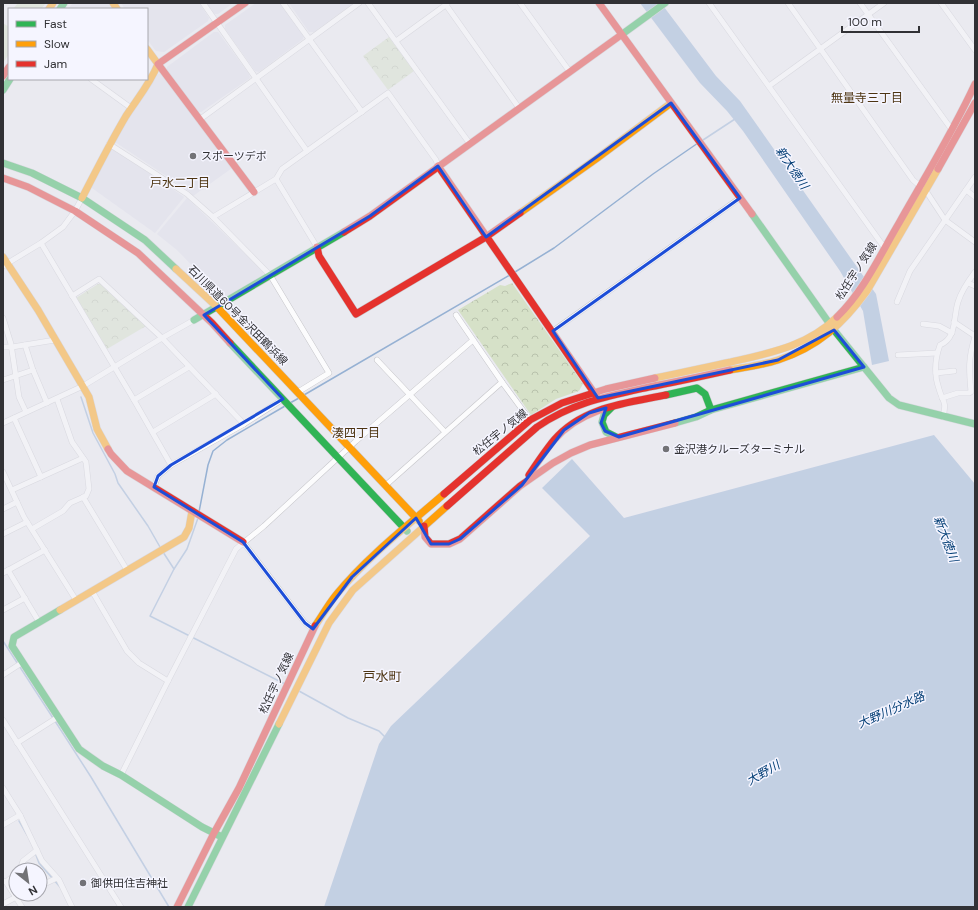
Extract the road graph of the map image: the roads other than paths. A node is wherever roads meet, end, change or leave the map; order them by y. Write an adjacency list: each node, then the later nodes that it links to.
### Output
1 (203, 3): 16 (street)
2 (245, 3): 16 (street)
3 (283, 3): 18 (street)
4 (359, 3): 18 (street)
5 (368, 3): 19 (street)
6 (520, 3): 24 (street)
7 (598, 3): 17 (street)
8 (665, 3): 17 (street)
9 (709, 3): 29 (street)
10 (788, 3): 20 (street)
11 (860, 3): 15 (street)
12 (884, 3): 15 (street)
13 (941, 3): 22 (street)
14 (447, 4): 19 (street); 34 (street)
15 (868, 15): 20 (street); 37 (street)
16 (217, 23): 23 (street); 25 (street)
17 (622, 35): 24 (street); 31 (street)
18 (310, 39): 25 (street); 35 (street)
19 (396, 41): 39 (street)
20 (821, 48): 29 (street); 46 (street)
21 (148, 50): 23 (street)
22 (975, 50)
23 (158, 64): 33 (street); 36 (street)
24 (570, 72): 34 (street)
25 (256, 79): 36 (street); 40 (street)
26 (9, 80): 30 (street)
27 (92, 80): 33 (street)
28 (975, 84): 37 (street, 松任宇ノ気線)
29 (769, 86): 59 (street)
30 (3, 90)
31 (671, 103): 51 (street); 55 (street)
32 (975, 103): 46 (street, 松任宇ノ気線)
33 (131, 108): 38 (street)
34 (519, 108): 39 (street)
35 (362, 112): 40 (street); 42 (street)
36 (199, 120): 48 (street)
37 (952, 130): 46 (street, 松任宇ノ気線)
38 (109, 144): 50 (street); 53 (street)
39 (470, 144): 42 (street)
40 (307, 151): 45 (street)
41 (3, 163): 50 (street, 石川県道60号金沢田鶴浜線)
42 (438, 166): 55 (street); 58 (street)
43 (975, 177): 47 (street)
44 (3, 178): 52 (street)
45 (276, 179): 48 (street); 58 (street)
46 (923, 189): 54 (street); 59 (street, 松任宇ノ気線); 64 (street, 松任宇ノ気線)
47 (966, 190): 49 (street); 54 (street)
48 (254, 192): 53 (street)
49 (975, 197)
50 (82, 198): 52 (street); 69 (street, 石川県道60号金沢田鶴浜線)
51 (740, 198): 76 (street); 77 (street)
52 (75, 211): 57 (street); 70 (street)
53 (213, 217): 63 (street)
54 (945, 220): 56 (street); 68 (street)
55 (486, 237): 58 (street); 77 (street)
56 (975, 242)
57 (40, 243): 61 (street); 67 (street)
58 (317, 246): 63 (street)
59 (884, 247): 64 (street, 松任宇ノ気線)
60 (3, 256): 61 (street)
61 (5, 265): 81 (street)
62 (975, 272): 65 (street)
63 (270, 275): 69 (street); 99 (street)
64 (872, 275): 76 (street, 松任宇ノ気線)
65 (968, 283): 66 (street); 74 (street)
66 (975, 286)
67 (72, 296): 80 (street); 89 (street)
68 (897, 302)
69 (217, 307): 70 (street); 99 (street, 石川県道60号金沢田鶴浜線)
70 (204, 315): 73 (street); 106 (street)
71 (456, 315): 82 (street)
72 (3, 318): 85 (street)
73 (194, 320): 80 (street)
74 (954, 322): 78 (street); 79 (street)
75 (923, 324): 78 (street)
76 (832, 327): 91 (street); 102 (street, 松任宇ノ気線)
77 (553, 330): 102 (street)
78 (952, 333): 86 (street)
79 (975, 336): 103 (street)
80 (162, 338): 89 (street); 90 (street)
81 (55, 340): 83 (street); 98 (street)
82 (473, 340): 97 (street); 101 (street)
83 (25, 345): 85 (street); 92 (street)
84 (3, 347): 85 (street)
85 (12, 347): 95 (street)
86 (937, 353): 87 (street); 94 (street)
87 (898, 355)
88 (377, 360): 101 (street)
89 (114, 366): 98 (street); 105 (street)
90 (189, 367): 100 (street); 105 (street)
91 (864, 367): 109 (street); 111 (street)
92 (33, 370): 95 (street); 107 (street)
93 (954, 371): 94 (street)
94 (936, 373): 103 (street)
95 (16, 376): 96 (street); 110 (street)
96 (3, 380)
97 (502, 382): 113 (street); 118 (street)
98 (83, 386): 104 (street); 128 (street)
99 (298, 392): 120 (street, 石川県道60号金沢田鶴浜線)
100 (216, 394): 115 (street); 117 (street)
101 (410, 394): 118 (street); 120 (street)
102 (596, 395): 113 (street, 松任宇ノ気線); 136 (street, 松任宇ノ気線)
103 (942, 398): 111 (street)
104 (57, 399): 107 (street); 122 (street)
105 (134, 400): 117 (street)
106 (283, 400): 115 (street); 121 (street)
107 (47, 403): 110 (street)
108 (613, 406): 109 (street); 119 (street); 127 (street)
109 (711, 410): 119 (street)
110 (26, 412): 112 (street)
111 (943, 417): 116 (street)
112 (14, 418): 114 (street); 125 (street)
113 (530, 420): 134 (street, 松任宇ノ気線)
114 (3, 424)
115 (244, 424): 123 (street)
116 (975, 424)
117 (153, 432): 123 (street)
118 (445, 432): 126 (street)
119 (619, 437): 127 (street)
120 (349, 447): 121 (street); 126 (street, 石川県道60号金沢田鶴浜線)
121 (339, 457): 137 (street); 142 (street)
122 (83, 458): 125 (street); 130 (street)
123 (171, 465): 128 (street)
124 (3, 472): 129 (street)
125 (41, 477): 129 (street)
126 (386, 485): 134 (street, 石川県道60号金沢田鶴浜線)
127 (522, 485): 141 (street)
128 (154, 487): 133 (street)
129 (12, 490): 131 (street)
130 (83, 497): 138 (street); 144 (street)
131 (17, 502): 132 (street); 135 (street)
132 (3, 510)
133 (192, 511): 142 (street); 144 (street)
134 (416, 518): 136 (street, 石川県道60号金沢田鶴浜線); 137 (street, 松任宇ノ気線)
135 (27, 522): 138 (street); 139 (street)
136 (424, 526): 140 (street, 松任宇ノ気線); 141 (street)
137 (404, 528): 140 (street); 151 (street, 松任宇ノ気線)
138 (32, 529): 143 (street)
139 (3, 534)
140 (412, 536): 141 (street); 163 (street, 松任宇ノ気線)
141 (425, 537)
142 (243, 542): 151 (street); 154 (street)
143 (45, 550): 145 (street); 148 (street)
144 (127, 570): 146 (street)
145 (6, 572): 147 (street)
146 (92, 591): 148 (street); 154 (street)
147 (25, 598): 149 (street); 150 (street)
148 (76, 600): 150 (street)
149 (3, 610)
150 (39, 622): 152 (street)
151 (313, 628): 162 (street, 松任宇ノ気線)
152 (22, 663): 153 (street); 155 (street)
153 (3, 675)
154 (168, 681): 158 (street)
155 (57, 718): 157 (street); 158 (street)
156 (3, 720): 157 (street)
157 (17, 743): 169 (street)
158 (121, 775): 162 (street)
159 (3, 788): 160 (street)
160 (20, 815): 161 (street); 164 (street)
161 (3, 825)
162 (214, 833): 163 (street); 170 (street, 松任宇ノ気線)
163 (222, 837): 171 (street, 松任宇ノ気線)
164 (35, 852): 165 (street); 166 (street)
165 (23, 862)
166 (57, 878): 167 (street); 168 (street)
167 (48, 882)
168 (72, 907)
169 (121, 907)
170 (177, 907)
171 (188, 907)

